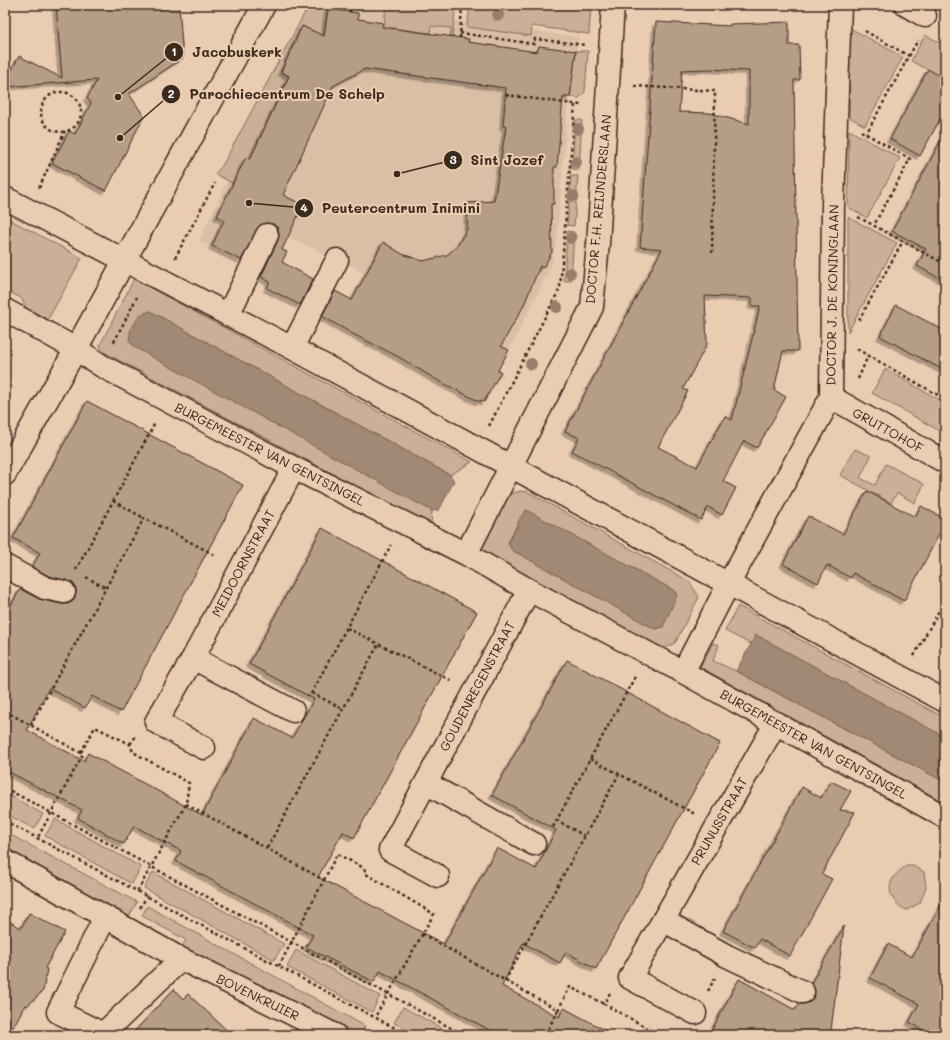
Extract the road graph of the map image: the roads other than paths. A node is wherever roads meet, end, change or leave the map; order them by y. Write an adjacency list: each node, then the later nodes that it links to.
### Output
1 (264, 5): 8 (street)
2 (614, 5): 16 (street, DOCTOR F.H. REIJNDERSLAAN)
3 (906, 5): 5 (street)
4 (840, 11): 14 (street, DOCTOR J. DE KONINGLAAN)
5 (925, 16)
6 (5, 198): 8 (street)
7 (267, 235): 11 (street)
8 (124, 259): 11 (street); 13 (street)
9 (337, 260): 12 (street)
10 (5, 310): 13 (street, BURGEMEESTER VAN GENTSINGEL)
11 (228, 315): 12 (street)
12 (292, 348): 16 (street)
13 (76, 349): 17 (street, BURGEMEESTER VAN GENTSINGEL); 18 (street)
14 (831, 397): 15 (street, GRUTTOHOF); 21 (street, DOCTOR J. DE KONINGLAAN)
15 (945, 462)
16 (511, 467): 19 (street); 21 (street)
17 (294, 468): 19 (street, BURGEMEESTER VAN GENTSINGEL); 24 (street, MEIDOORNSTRAAT)
18 (5, 474)
19 (466, 554): 22 (street, BURGEMEESTER VAN GENTSINGEL)
20 (5, 566): 23 (street)
21 (729, 582): 25 (street); 26 (street)
22 (529, 590): 25 (street, BURGEMEESTER VAN GENTSINGEL); 30 (street, GOUDENREGENSTRAAT)
23 (64, 592)
24 (193, 658): 27 (street); 29 (street, MEIDOORNSTRAAT)
25 (683, 672): 28 (street, BURGEMEESTER VAN GENTSINGEL)
26 (945, 700)
27 (293, 711)
28 (776, 723): 31 (street, BURGEMEESTER VAN GENTSINGEL); 36 (street, PRUNUSSTRAAT)
29 (204, 748)
30 (426, 782): 32 (street); 34 (street, GOUDENREGENSTRAAT)
31 (945, 817)
32 (534, 844)
33 (5, 861): 35 (street, BOVENKRUIER)
34 (438, 876)
35 (105, 917): 37 (street, BOVENKRUIER); 37 (street)
36 (663, 920): 38 (street); 39 (street, PRUNUSSTRAAT)
37 (181, 959): 40 (street, BOVENKRUIER)
38 (803, 992)
39 (695, 1013)
40 (335, 1035)

